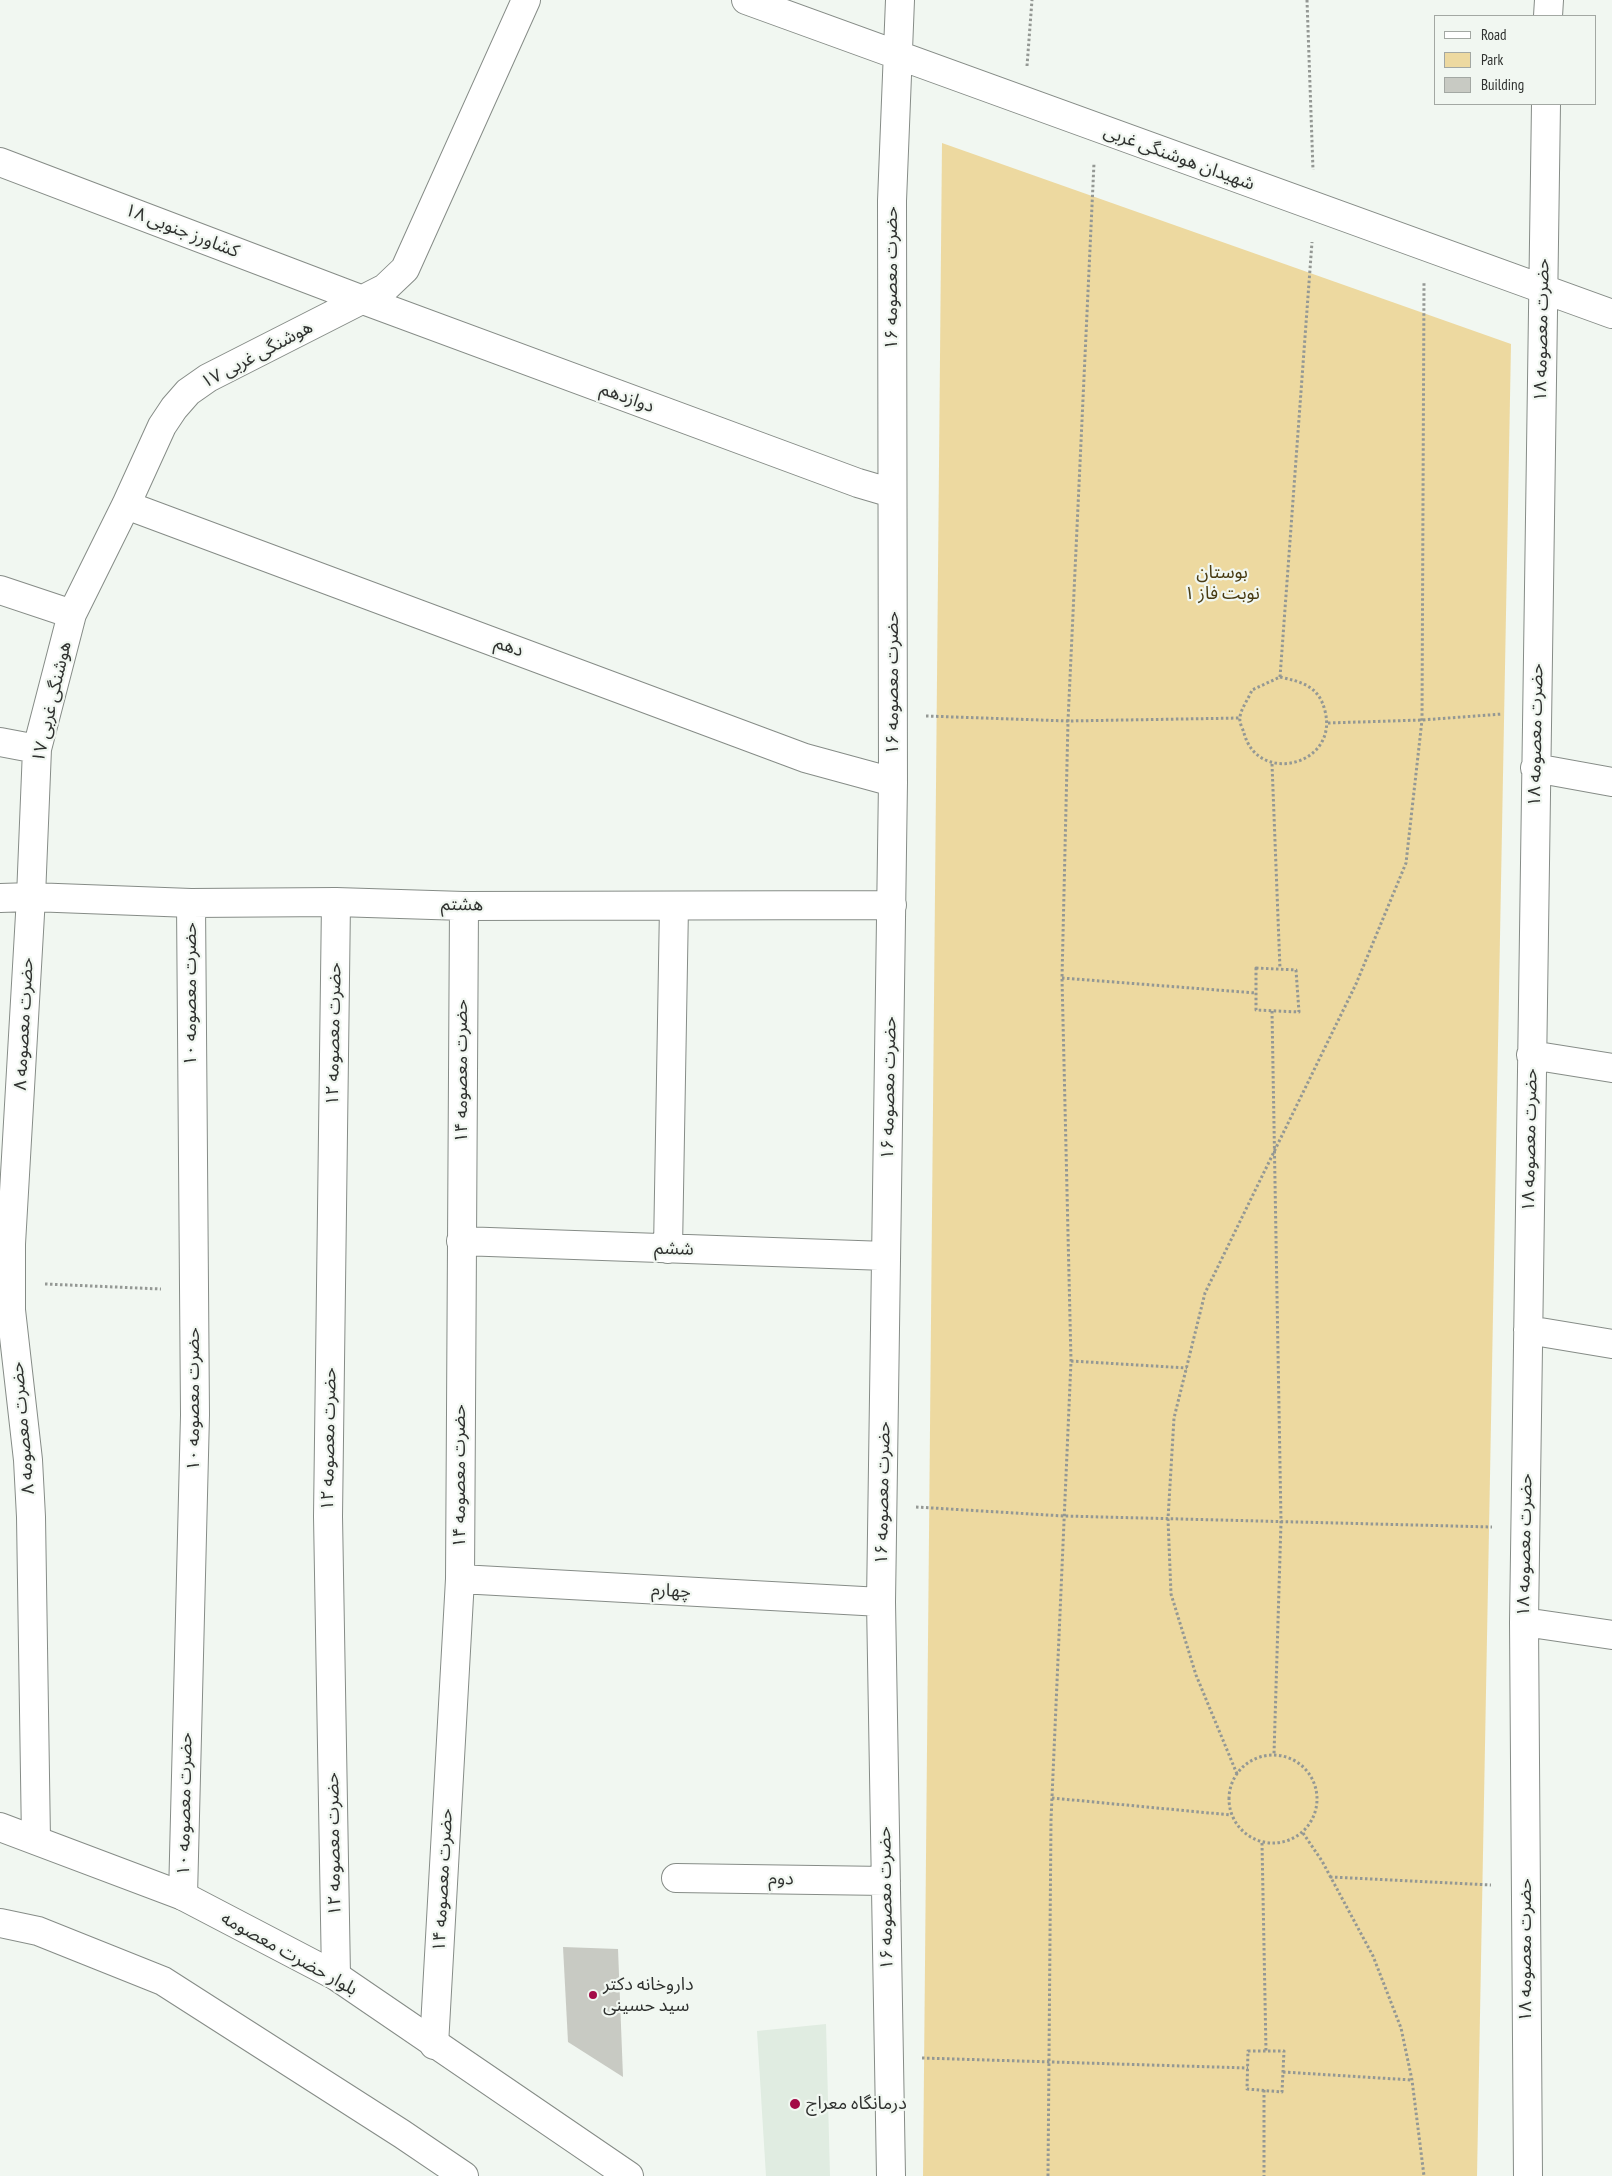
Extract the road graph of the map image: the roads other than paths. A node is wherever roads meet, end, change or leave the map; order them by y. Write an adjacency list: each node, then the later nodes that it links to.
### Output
1 (526, 0): 10 (street, هوشنگی غربی ۱۷)
2 (746, 0): 6 (street, شهیدان هوشنگی غربی)
3 (900, 0): 6 (street, حضرت معصومه ۱۶)
4 (1549, 0): 5 (street)
5 (1548, 15)
6 (896, 55): 9 (street, شهیدان هوشنگی غربی); 12 (street, حضرت معصومه ۱۶)
7 (1546, 105): 9 (street, حضرت معصومه ۱۸)
8 (0, 162): 10 (street, کشاورز جنوبی ۱۸)
9 (1543, 290): 11 (street, شهیدان هوشنگی غربی); 18 (street, حضرت معصومه ۱۸)
10 (364, 300): 12 (street, دوازدهم); 13 (street, هوشنگی غربی ۱۷)
11 (1612, 314)
12 (892, 493): 19 (street, حضرت معصومه ۱۶)
13 (126, 505): 15 (street, هوشنگی غربی ۱۷); 19 (street, دهم)
14 (0, 590): 15 (street)
15 (72, 614): 17 (street, هوشنگی غربی ۱۷)
16 (0, 742): 17 (street)
17 (37, 750): 21 (street, هوشنگی غربی ۱۷)
18 (1536, 768): 20 (street); 28 (street, حضرت معصومه ۱۸)
19 (893, 782): 25 (street, حضرت معصومه ۱۶)
20 (1612, 782)
21 (31, 897): 22 (street, هشتم); 24 (street, هشتم); 40 (street, حضرت معصومه ۸)
22 (0, 898)
23 (336, 902): 24 (street, هشتم); 26 (street, هشتم); 45 (street, حضرت معصومه ۱۲)
24 (191, 903): 43 (street, حضرت معصومه ۱۰)
25 (892, 905): 27 (street, هشتم); 32 (street, حضرت معصومه ۱۶)
26 (464, 906): 27 (street, هشتم); 30 (street, حضرت معصومه ۱۴)
27 (674, 906): 31 (street)
28 (1531, 1055): 29 (street); 33 (street, حضرت معصومه ۱۸)
29 (1612, 1068)
30 (461, 1241): 31 (street, ششم); 35 (street, حضرت معصومه ۱۴)
31 (668, 1249): 32 (street, ششم)
32 (886, 1256): 36 (street, حضرت معصومه ۱۶)
33 (1528, 1330): 34 (street); 37 (street, حضرت معصومه ۱۸)
34 (1612, 1344)
35 (460, 1579): 36 (street, چهارم); 46 (street, حضرت معصومه ۱۴)
36 (881, 1602): 42 (street, حضرت معصومه ۱۶)
37 (1524, 1622): 38 (street); 50 (street, حضرت معصومه ۱۸)
38 (1612, 1635)
39 (0, 1827): 40 (street, بلوار حضرت معصومه)
40 (36, 1840): 43 (street, بلوار حضرت معصومه)
41 (676, 1878): 42 (street, دوم)
42 (886, 1881): 49 (street, حضرت معصومه ۱۶)
43 (183, 1896): 45 (street, بلوار حضرت معصومه)
44 (0, 1923): 47 (street)
45 (336, 1976): 46 (street, بلوار حضرت معصومه)
46 (434, 2045): 48 (street, بلوار حضرت معصومه)
47 (464, 2176)
48 (629, 2176)
49 (891, 2176)
50 (1528, 2176)

